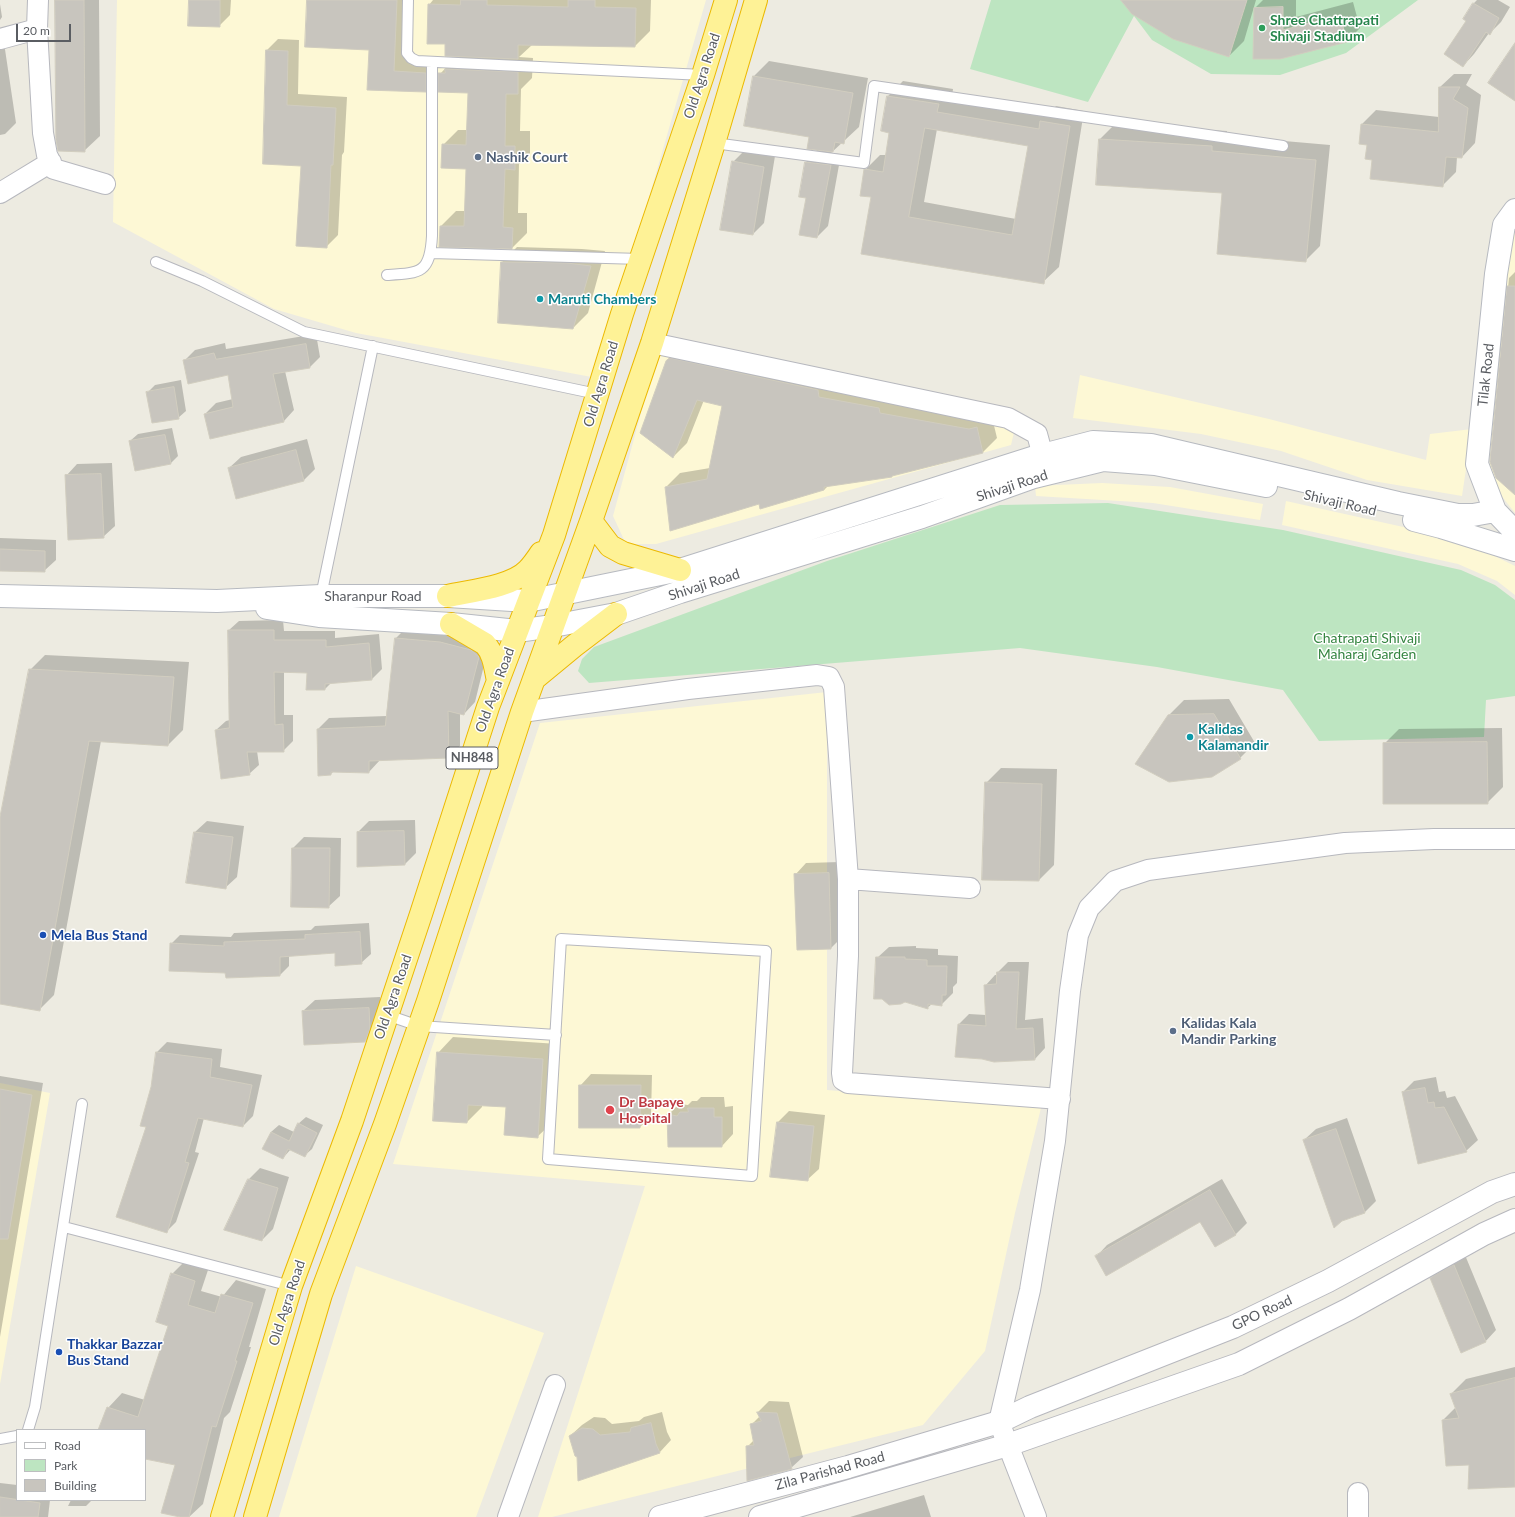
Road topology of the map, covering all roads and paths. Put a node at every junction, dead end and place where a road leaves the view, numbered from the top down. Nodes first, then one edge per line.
1 (38, 0) edge
2 (408, 0) edge
3 (726, 0) edge
4 (756, 0) edge
5 (37, 29) junction
6 (0, 39) edge
7 (432, 62) junction
8 (703, 75) junction
9 (714, 143) junction
10 (1283, 146) dead end
11 (51, 162) junction
12 (105, 184) dead end
13 (0, 194) edge
14 (1515, 210) edge
15 (431, 253) junction
16 (641, 260) junction
17 (156, 262) dead end
18 (387, 275) dead end
19 (652, 343) junction
20 (372, 346) junction
21 (597, 394) junction
22 (1045, 464) junction
23 (1495, 510) junction
24 (591, 521) junction
25 (1515, 532) edge
26 (554, 534) junction
27 (1515, 550) edge
28 (680, 570) junction
29 (564, 595) junction
30 (0, 596) edge
31 (322, 596) junction
32 (448, 596) junction
33 (217, 601) junction
34 (528, 601) junction
35 (616, 614) junction
36 (451, 624) junction
37 (553, 626) junction
38 (517, 631) junction
39 (534, 680) junction
40 (498, 681) junction
41 (522, 712) junction
42 (1515, 838) edge
43 (848, 879) junction
44 (970, 888) dead end
45 (387, 1015) junction
46 (419, 1026) junction
47 (556, 1035) junction
48 (1060, 1099) junction
49 (82, 1104) dead end
50 (1515, 1184) edge
51 (1515, 1220) edge
52 (64, 1227) junction
53 (1328, 1281) junction
54 (291, 1286) junction
55 (1349, 1309) junction
56 (555, 1385) dead end
57 (999, 1422) junction
58 (28, 1429) edge
59 (16, 1436) edge
60 (0, 1439) edge
61 (1008, 1445) junction
62 (1358, 1493) dead end
63 (222, 1517) edge
64 (255, 1517) edge
65 (508, 1517) edge
66 (660, 1517) edge
67 (760, 1517) edge
68 (1036, 1517) edge
69 (1358, 1517) edge

1 - 5 street
2 - 7 lane
3 - 8 highway, Old Agra Road / NH848
4 - 9 highway, Old Agra Road / NH848
5 - 6 street
5 - 11 street
7 - 8 lane
7 - 15 lane
8 - 16 highway, Old Agra Road / NH848
9 - 10 lane
9 - 19 highway, Old Agra Road / NH848
11 - 12 street
11 - 13 street
14 - 23 main road, Tilak Road
15 - 16 lane
15 - 18 lane
16 - 21 highway, Old Agra Road / NH848
17 - 20 lane
19 - 22 street
19 - 24 highway, Old Agra Road / NH848
20 - 21 lane
20 - 31 lane
21 - 26 highway, Old Agra Road / NH848
22 - 23 main road, Shivaji Road
22 - 27 main road, Shivaji Road
22 - 28 main road, Shivaji Road
22 - 35 main road, Shivaji Road
23 - 25 main road, Tilak Road
24 - 28 highway
24 - 29 highway, Old Agra Road / NH848
26 - 32 highway
26 - 34 highway, Old Agra Road / NH848
28 - 29 main road, Shivaji Road
29 - 34 main road, Shivaji Road
29 - 37 highway, Old Agra Road / NH848
30 - 33 main road, Sharanpur Road
31 - 32 main road, Sharanpur Road
31 - 33 main road, Sharanpur Road
32 - 34 main road, Sharanpur Road
33 - 36 main road, Sharanpur Road
34 - 38 highway, Old Agra Road / NH848
35 - 37 main road, Shivaji Road
35 - 39 highway
36 - 38 main road, Sharanpur Road
36 - 40 highway
37 - 38 main road, Shivaji Road
37 - 39 highway, Old Agra Road / NH848
38 - 40 highway, Old Agra Road / NH848
39 - 41 highway, Old Agra Road / NH848
40 - 45 highway, Old Agra Road / NH848
41 - 43 street
41 - 46 highway, Old Agra Road / NH848
42 - 48 street
43 - 44 street
43 - 48 street
45 - 46 lane
45 - 54 highway, Old Agra Road / NH848
46 - 47 lane
46 - 64 highway, Old Agra Road / NH848
47 - 47 lane
48 - 57 street
49 - 52 lane
50 - 53 main road, GPO Road
51 - 55 main road
52 - 54 lane
52 - 58 lane
53 - 55 main road
53 - 57 main road, GPO Road
54 - 63 highway, Old Agra Road / NH848
55 - 61 main road
56 - 65 street
57 - 61 street
57 - 66 main road, Zila Parishad Road
59 - 60 lane
61 - 67 main road, Zila Parishad Road
61 - 68 street
62 - 69 street

